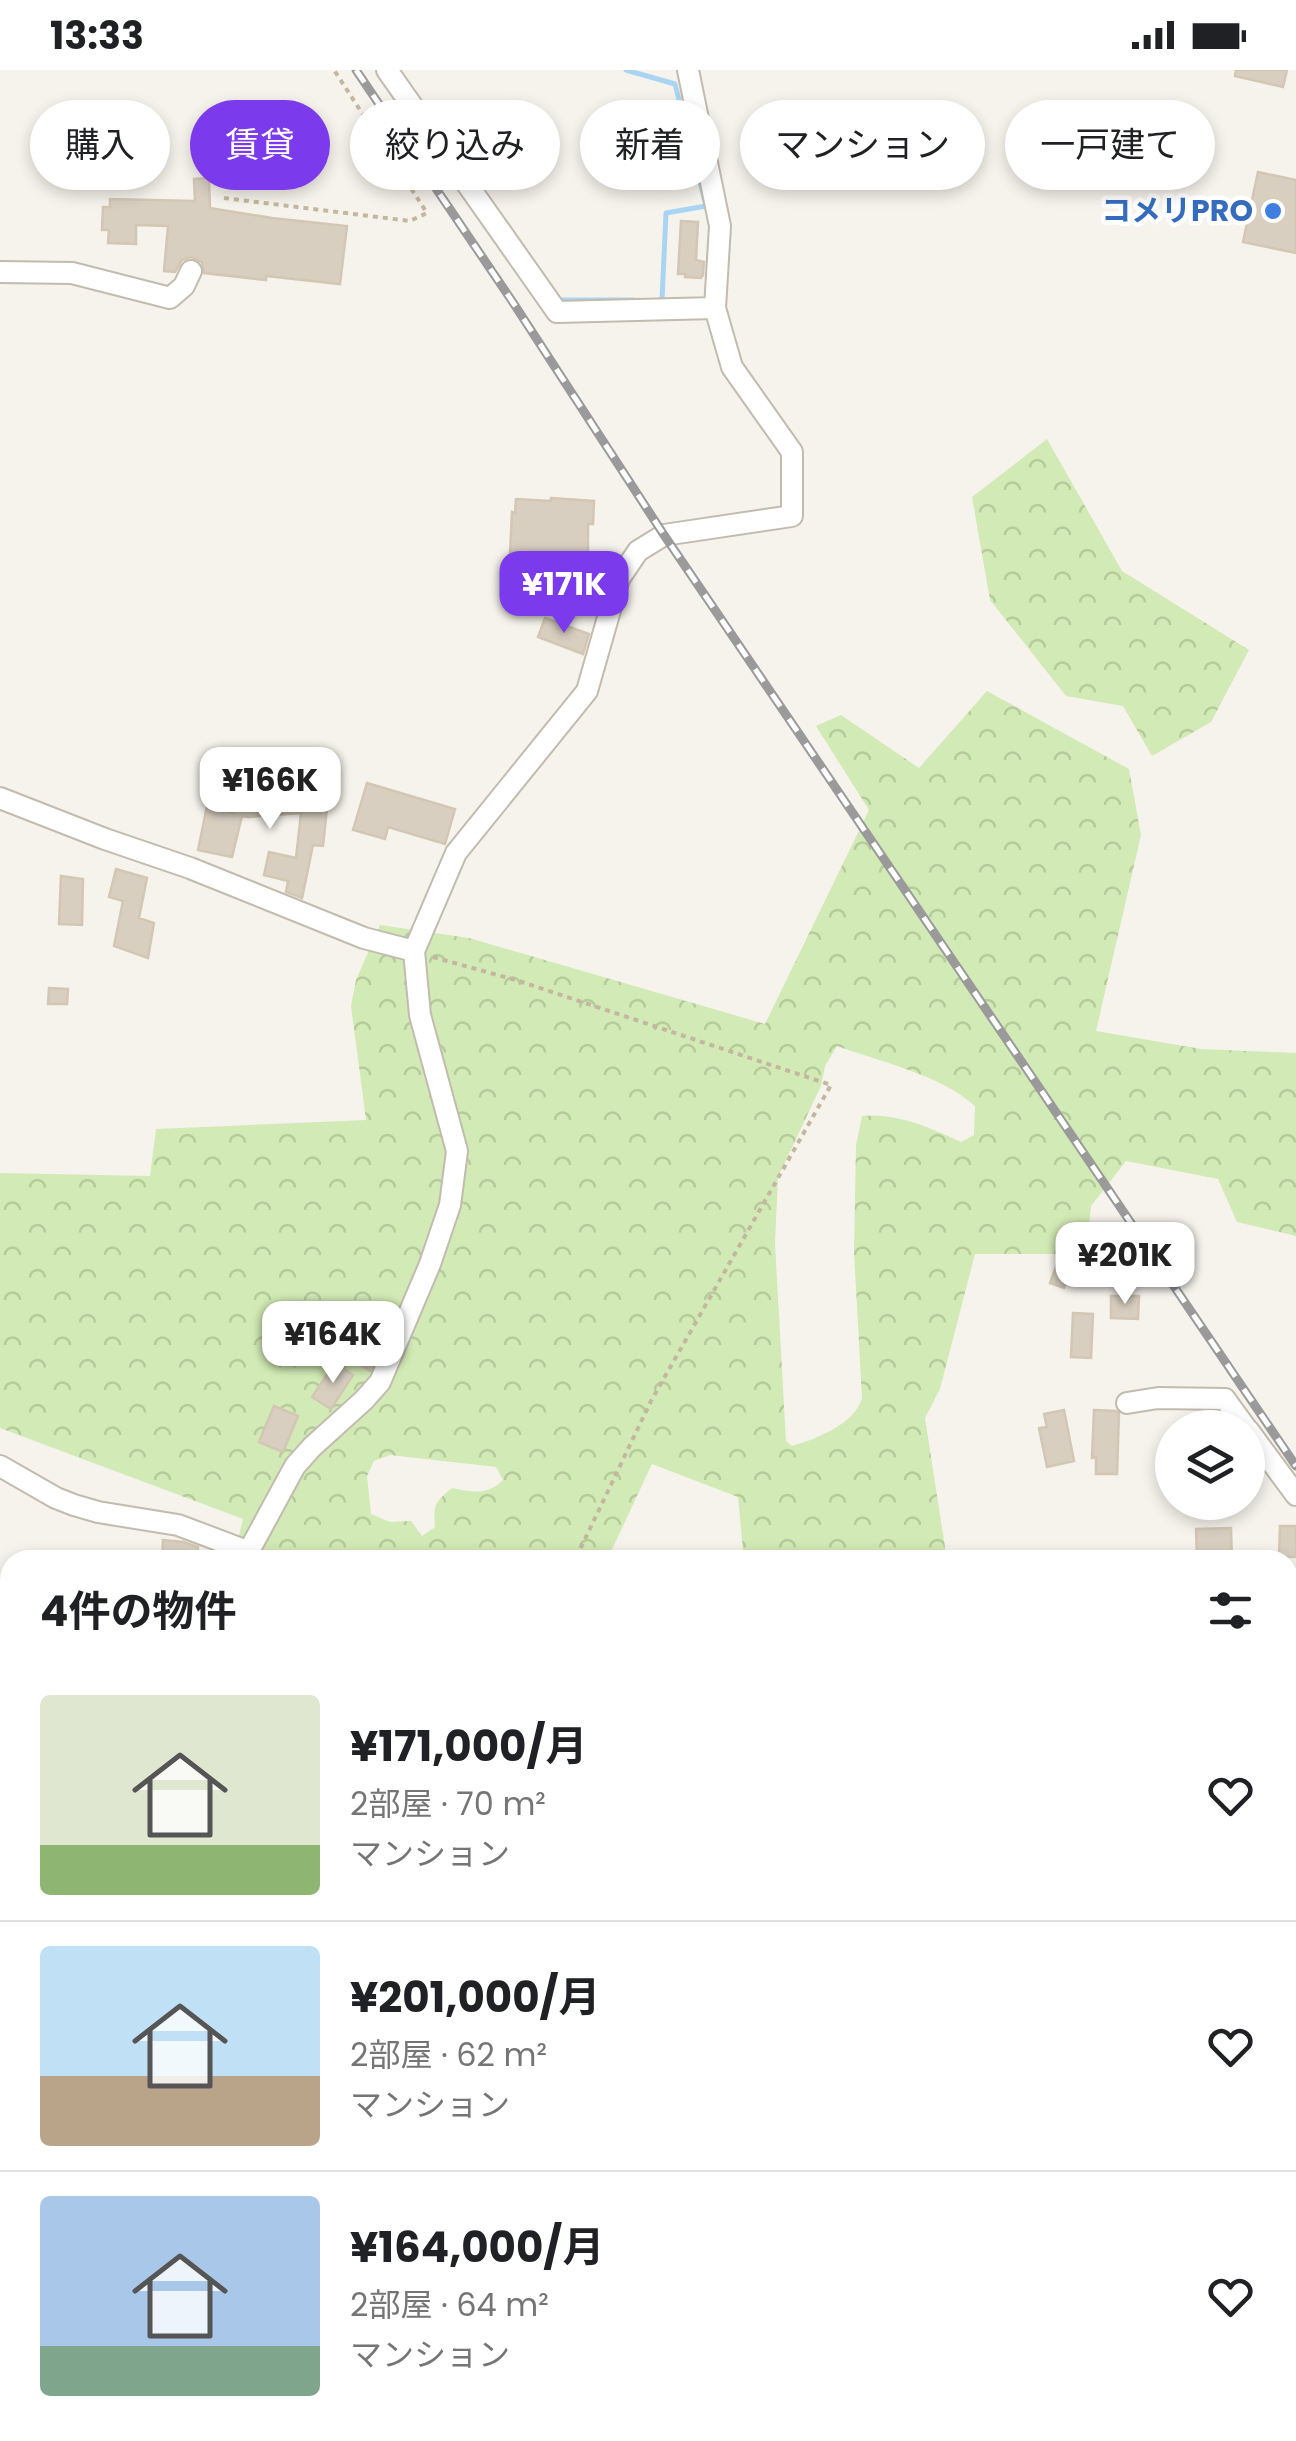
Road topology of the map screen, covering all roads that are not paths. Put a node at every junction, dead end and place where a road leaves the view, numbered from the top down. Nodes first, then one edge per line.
1 (387, 70) edge
2 (688, 70) edge
3 (0, 272) edge
4 (191, 272) dead end
5 (716, 308) junction
6 (0, 798) edge
7 (414, 951) junction
8 (1127, 1403) dead end
9 (1233, 1410) edge
10 (1265, 1453) edge
11 (0, 1466) edge
12 (1296, 1494) edge
13 (232, 1550) edge
14 (249, 1550) edge

1 - 5 street
2 - 5 street
3 - 4 street
5 - 7 street
6 - 7 street
7 - 14 street
8 - 9 street
10 - 12 street
11 - 13 street

